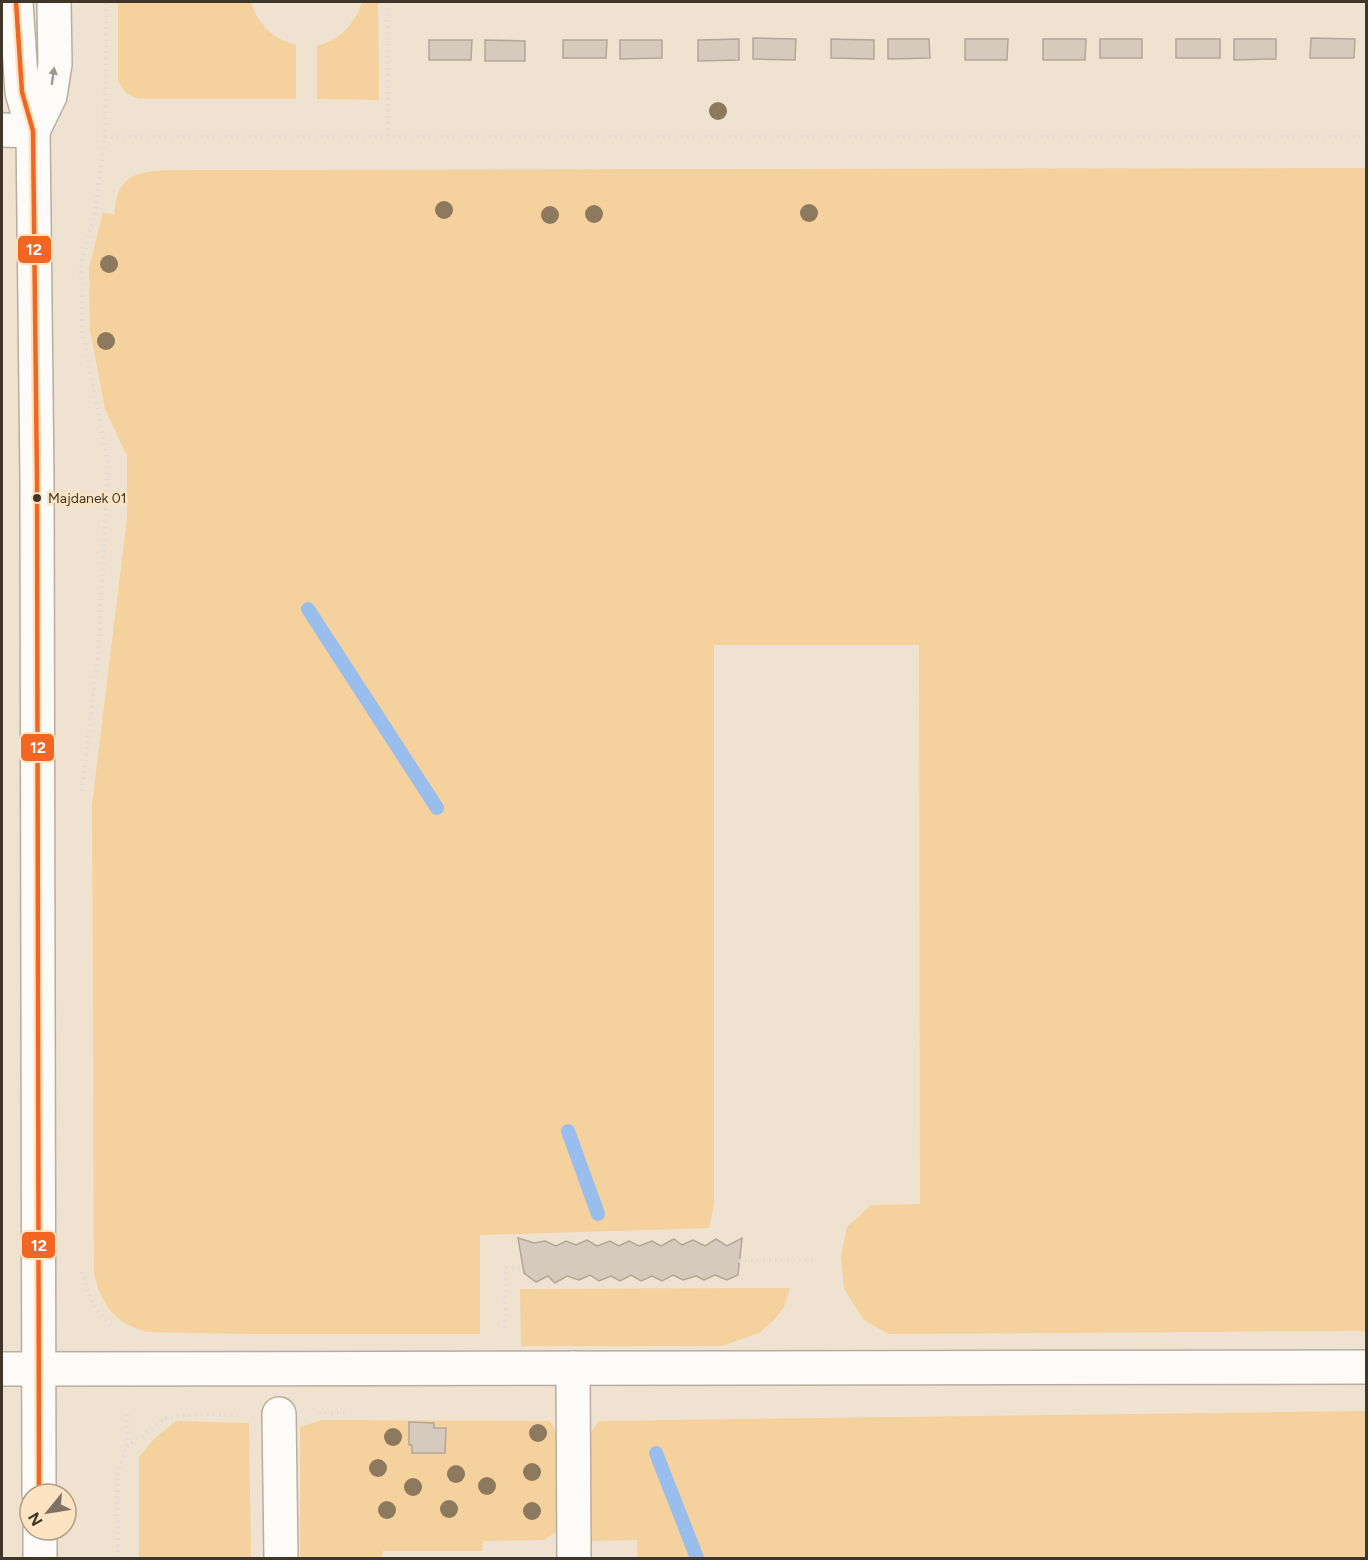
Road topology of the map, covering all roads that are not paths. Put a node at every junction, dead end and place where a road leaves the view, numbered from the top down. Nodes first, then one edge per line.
1 (54, 2) edge
2 (12, 7) edge
3 (2, 130) edge
4 (33, 131) junction
5 (1366, 1367) edge
6 (573, 1368) junction
7 (2, 1370) edge
8 (39, 1370) junction
9 (279, 1414) road end
10 (39, 1482) edge
11 (40, 1542) edge
12 (40, 1558) edge
13 (281, 1558) edge
14 (574, 1558) edge

4 -> 1 street
2 - 4 street
3 - 4 street
4 - 8 street
5 - 6 street
6 - 8 street
6 - 14 street
7 - 8 street
8 - 10 street
9 - 13 street
11 - 12 street

